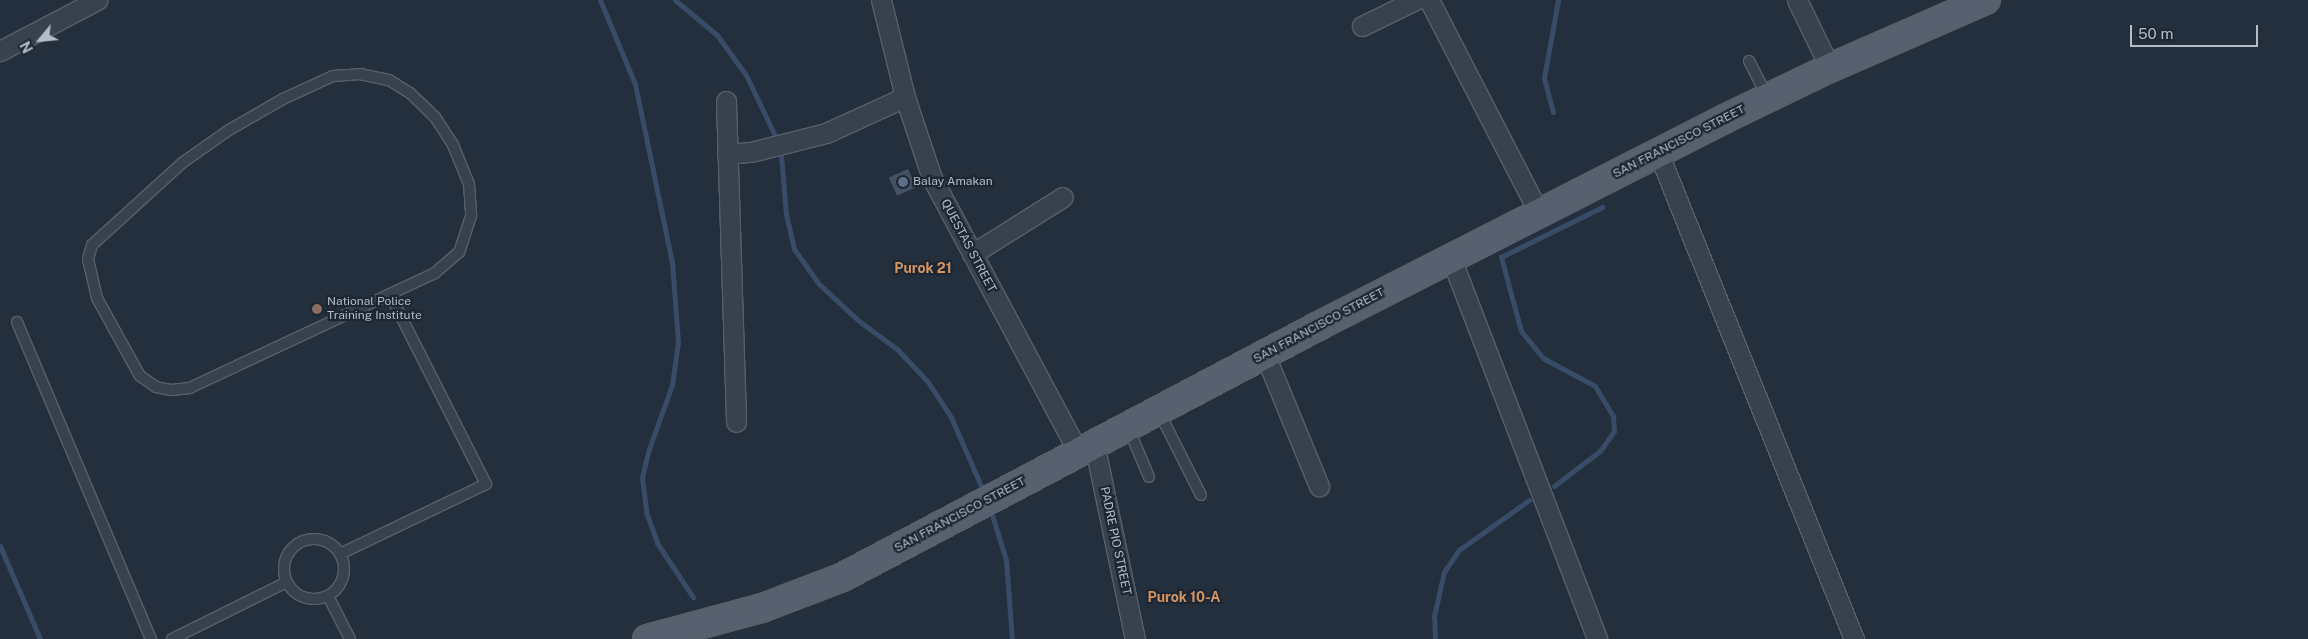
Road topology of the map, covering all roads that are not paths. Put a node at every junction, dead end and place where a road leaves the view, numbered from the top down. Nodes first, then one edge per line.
1 (97, 0) edge
2 (881, 0) edge
3 (1415, 0) edge
4 (1429, 0) edge
5 (1797, 0) edge
6 (1986, 0) edge
7 (1362, 26) dead end
8 (0, 52) edge
9 (1749, 61) dead end
10 (1830, 68) junction
11 (904, 97) junction
12 (1768, 98) junction
13 (726, 101) dead end
14 (1658, 152) junction
15 (727, 154) junction
16 (1063, 197) dead end
17 (1539, 213) junction
18 (972, 254) junction
19 (1451, 258) junction
20 (390, 295) junction
21 (17, 322) dead end
22 (1265, 355) junction
23 (1159, 412) junction
24 (736, 422) dead end
25 (1128, 426) junction
26 (1086, 447) junction
27 (1149, 477) dead end
28 (1319, 486) dead end
29 (1201, 495) dead end
30 (340, 554) junction
31 (287, 582) junction
32 (328, 596) junction
33 (151, 639) edge
34 (172, 639) edge
35 (350, 639) edge
36 (647, 639) edge
37 (1135, 639) edge
38 (1597, 639) edge
39 (1854, 639) edge

1 - 8 street
2 - 11 street, QUESTAS STREET
3 - 7 street
4 - 17 street
5 - 10 street
6 - 10 main road, SAN FRANCISCO STREET
9 - 12 lane
10 - 12 main road, SAN FRANCISCO STREET
11 - 15 street
11 - 18 street, QUESTAS STREET
12 - 14 main road, SAN FRANCISCO STREET
13 - 15 street
14 - 17 main road, SAN FRANCISCO STREET
14 - 39 street
15 - 24 street
16 - 18 street
17 - 19 main road, SAN FRANCISCO STREET
18 - 26 street, QUESTAS STREET
19 - 22 main road, SAN FRANCISCO STREET
19 - 38 street
20 - 20 lane
20 - 30 lane
21 - 33 lane
22 - 23 main road, SAN FRANCISCO STREET
22 - 28 street
23 - 25 main road, SAN FRANCISCO STREET
23 - 29 lane
25 - 26 main road, SAN FRANCISCO STREET
25 - 27 lane
26 - 36 main road, SAN FRANCISCO STREET
26 - 37 street, PADRE PIO STREET
30 - 31 lane
30 - 32 lane
31 - 32 lane
31 - 34 lane
32 - 35 lane

